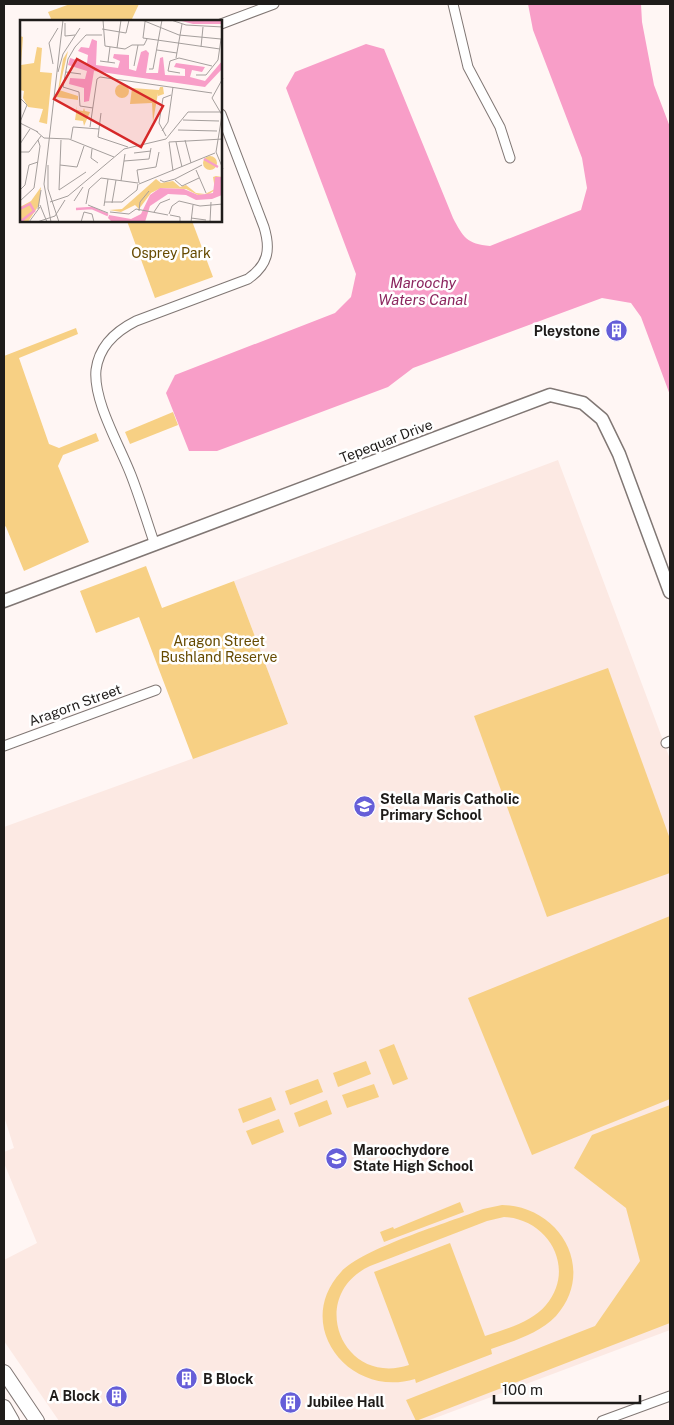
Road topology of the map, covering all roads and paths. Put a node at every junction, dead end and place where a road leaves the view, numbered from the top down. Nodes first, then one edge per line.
1 (274, 4) edge
2 (453, 4) edge
3 (222, 24) edge
4 (222, 117) edge
5 (510, 158) dead end
6 (155, 545) junction
7 (670, 592) edge
8 (4, 601) edge
9 (156, 690) dead end
10 (4, 746) edge
11 (4, 1372) edge
12 (670, 1396) edge
13 (4, 1407) edge
14 (12, 1421) edge
15 (37, 1421) edge
16 (602, 1421) edge

1 - 3 street
2 - 5 street
4 - 6 street
6 - 7 street, Tepequar Drive
6 - 8 street, Tepequar Drive
9 - 10 street, Aragorn Street
11 - 15 main road
12 - 16 street
13 - 14 main road

